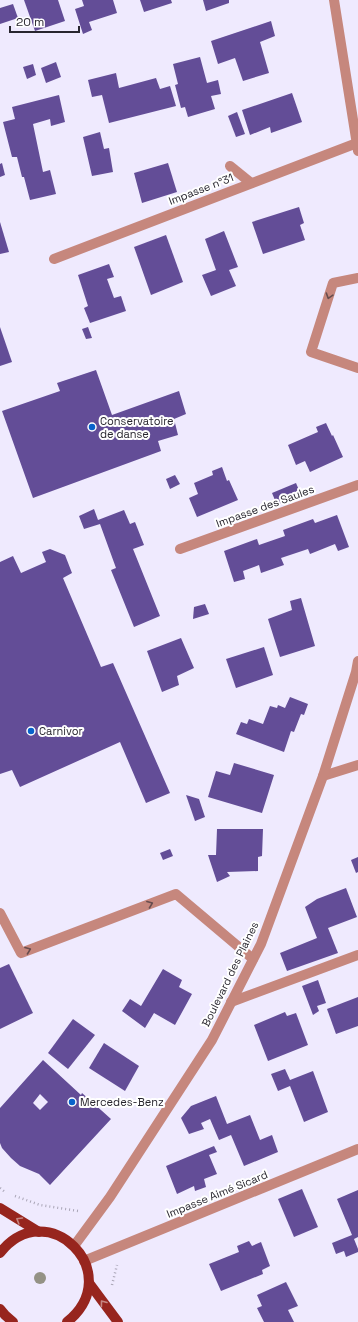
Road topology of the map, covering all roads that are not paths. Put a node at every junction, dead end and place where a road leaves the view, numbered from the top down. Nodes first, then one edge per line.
1 (334, 0) edge
2 (358, 147) edge
3 (230, 166) dead end
4 (251, 183) junction
5 (54, 259) dead end
6 (358, 278) edge
7 (358, 368) edge
8 (358, 485) edge
9 (180, 549) dead end
10 (358, 661) edge
11 (358, 764) edge
12 (323, 776) junction
13 (0, 913) edge
14 (358, 955) edge
15 (253, 959) junction
16 (231, 1002) junction
17 (358, 1149) edge
18 (0, 1208) edge
19 (39, 1232) junction
20 (74, 1246) junction
21 (0, 1253) edge
22 (84, 1261) junction
23 (88, 1283) junction
24 (0, 1309) edge
25 (13, 1322) edge
26 (67, 1322) edge
27 (118, 1322) edge

1 - 2 street
2 - 4 street, Impasse n°31
3 - 4 street
4 - 5 street, Impasse n°31
6 -> 7 street
8 - 9 street, Impasse des Saules
10 - 12 street, Boulevard des Plaines
11 - 12 street
12 - 15 street, Boulevard des Plaines
13 -> 15 street
14 - 16 street
15 - 16 street, Boulevard des Plaines
16 - 20 street, Boulevard des Plaines
17 - 22 street, Impasse Aimé Sicard
19 -> 18 main road
19 - 20 main road
19 - 21 main road
20 - 22 main road
22 - 23 main road
23 - 26 main road
27 -> 23 main road
24 - 25 main road

